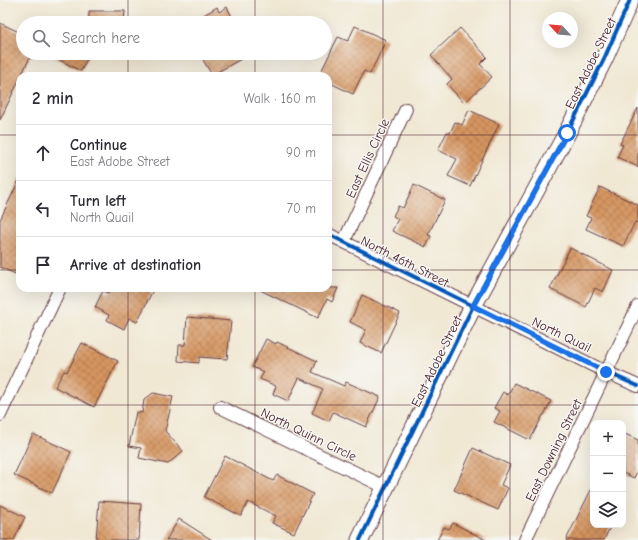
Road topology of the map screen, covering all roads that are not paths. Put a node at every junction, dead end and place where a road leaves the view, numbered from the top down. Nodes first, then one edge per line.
1 (630, 0) edge
2 (406, 109) dead end
3 (332, 236) edge
4 (344, 241) junction
5 (58, 292) edge
6 (473, 306) junction
7 (638, 306) edge
8 (606, 372) junction
9 (638, 386) edge
10 (3, 403) edge
11 (220, 407) dead end
12 (0, 415) edge
13 (385, 487) junction
14 (360, 540) edge
15 (525, 540) edge

1 - 6 street, East Adobe Street
2 - 4 street, East Ellis Circle
3 - 4 street, North 46th Street
4 - 6 street, North 46th Street
5 - 10 street
6 - 8 street, North Quail
6 - 13 street, East Adobe Street
7 - 8 street, East Downing Street
8 - 9 street, North Quail
8 - 15 street, East Downing Street
10 - 12 street
11 - 13 street, North Quinn Circle
13 - 14 street, East Adobe Street

